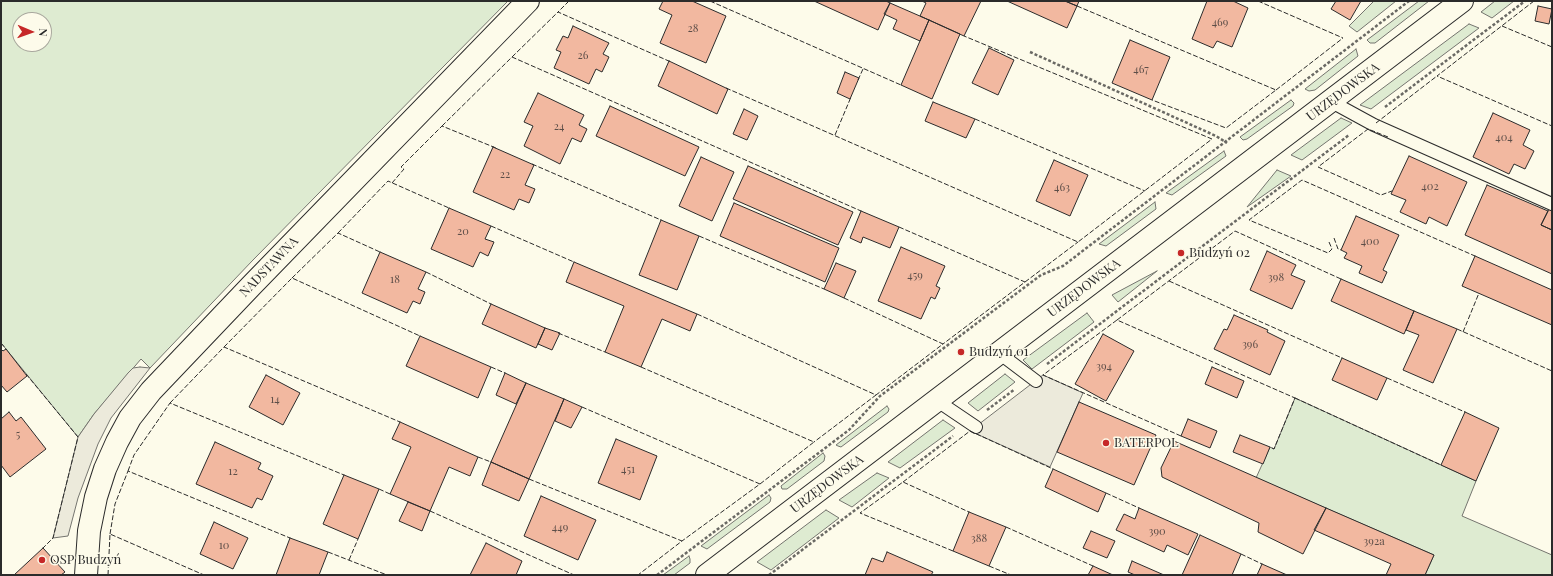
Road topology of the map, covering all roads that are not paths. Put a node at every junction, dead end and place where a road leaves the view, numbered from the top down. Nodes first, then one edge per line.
1 (528, 1) edge
2 (1462, 1) edge
3 (1330, 101) junction
4 (1552, 204) edge
5 (999, 353) junction
6 (1034, 378) road end
7 (936, 400) junction
8 (973, 425) road end
9 (86, 575) edge
10 (707, 575) edge

1 - 9 street, NADSTAWNA
2 - 3 street, URZĘDOWSKA
3 - 4 lane
3 - 5 street, URZĘDOWSKA
5 - 6 lane
5 - 7 street, URZĘDOWSKA
7 - 8 lane
7 - 10 street, URZĘDOWSKA

